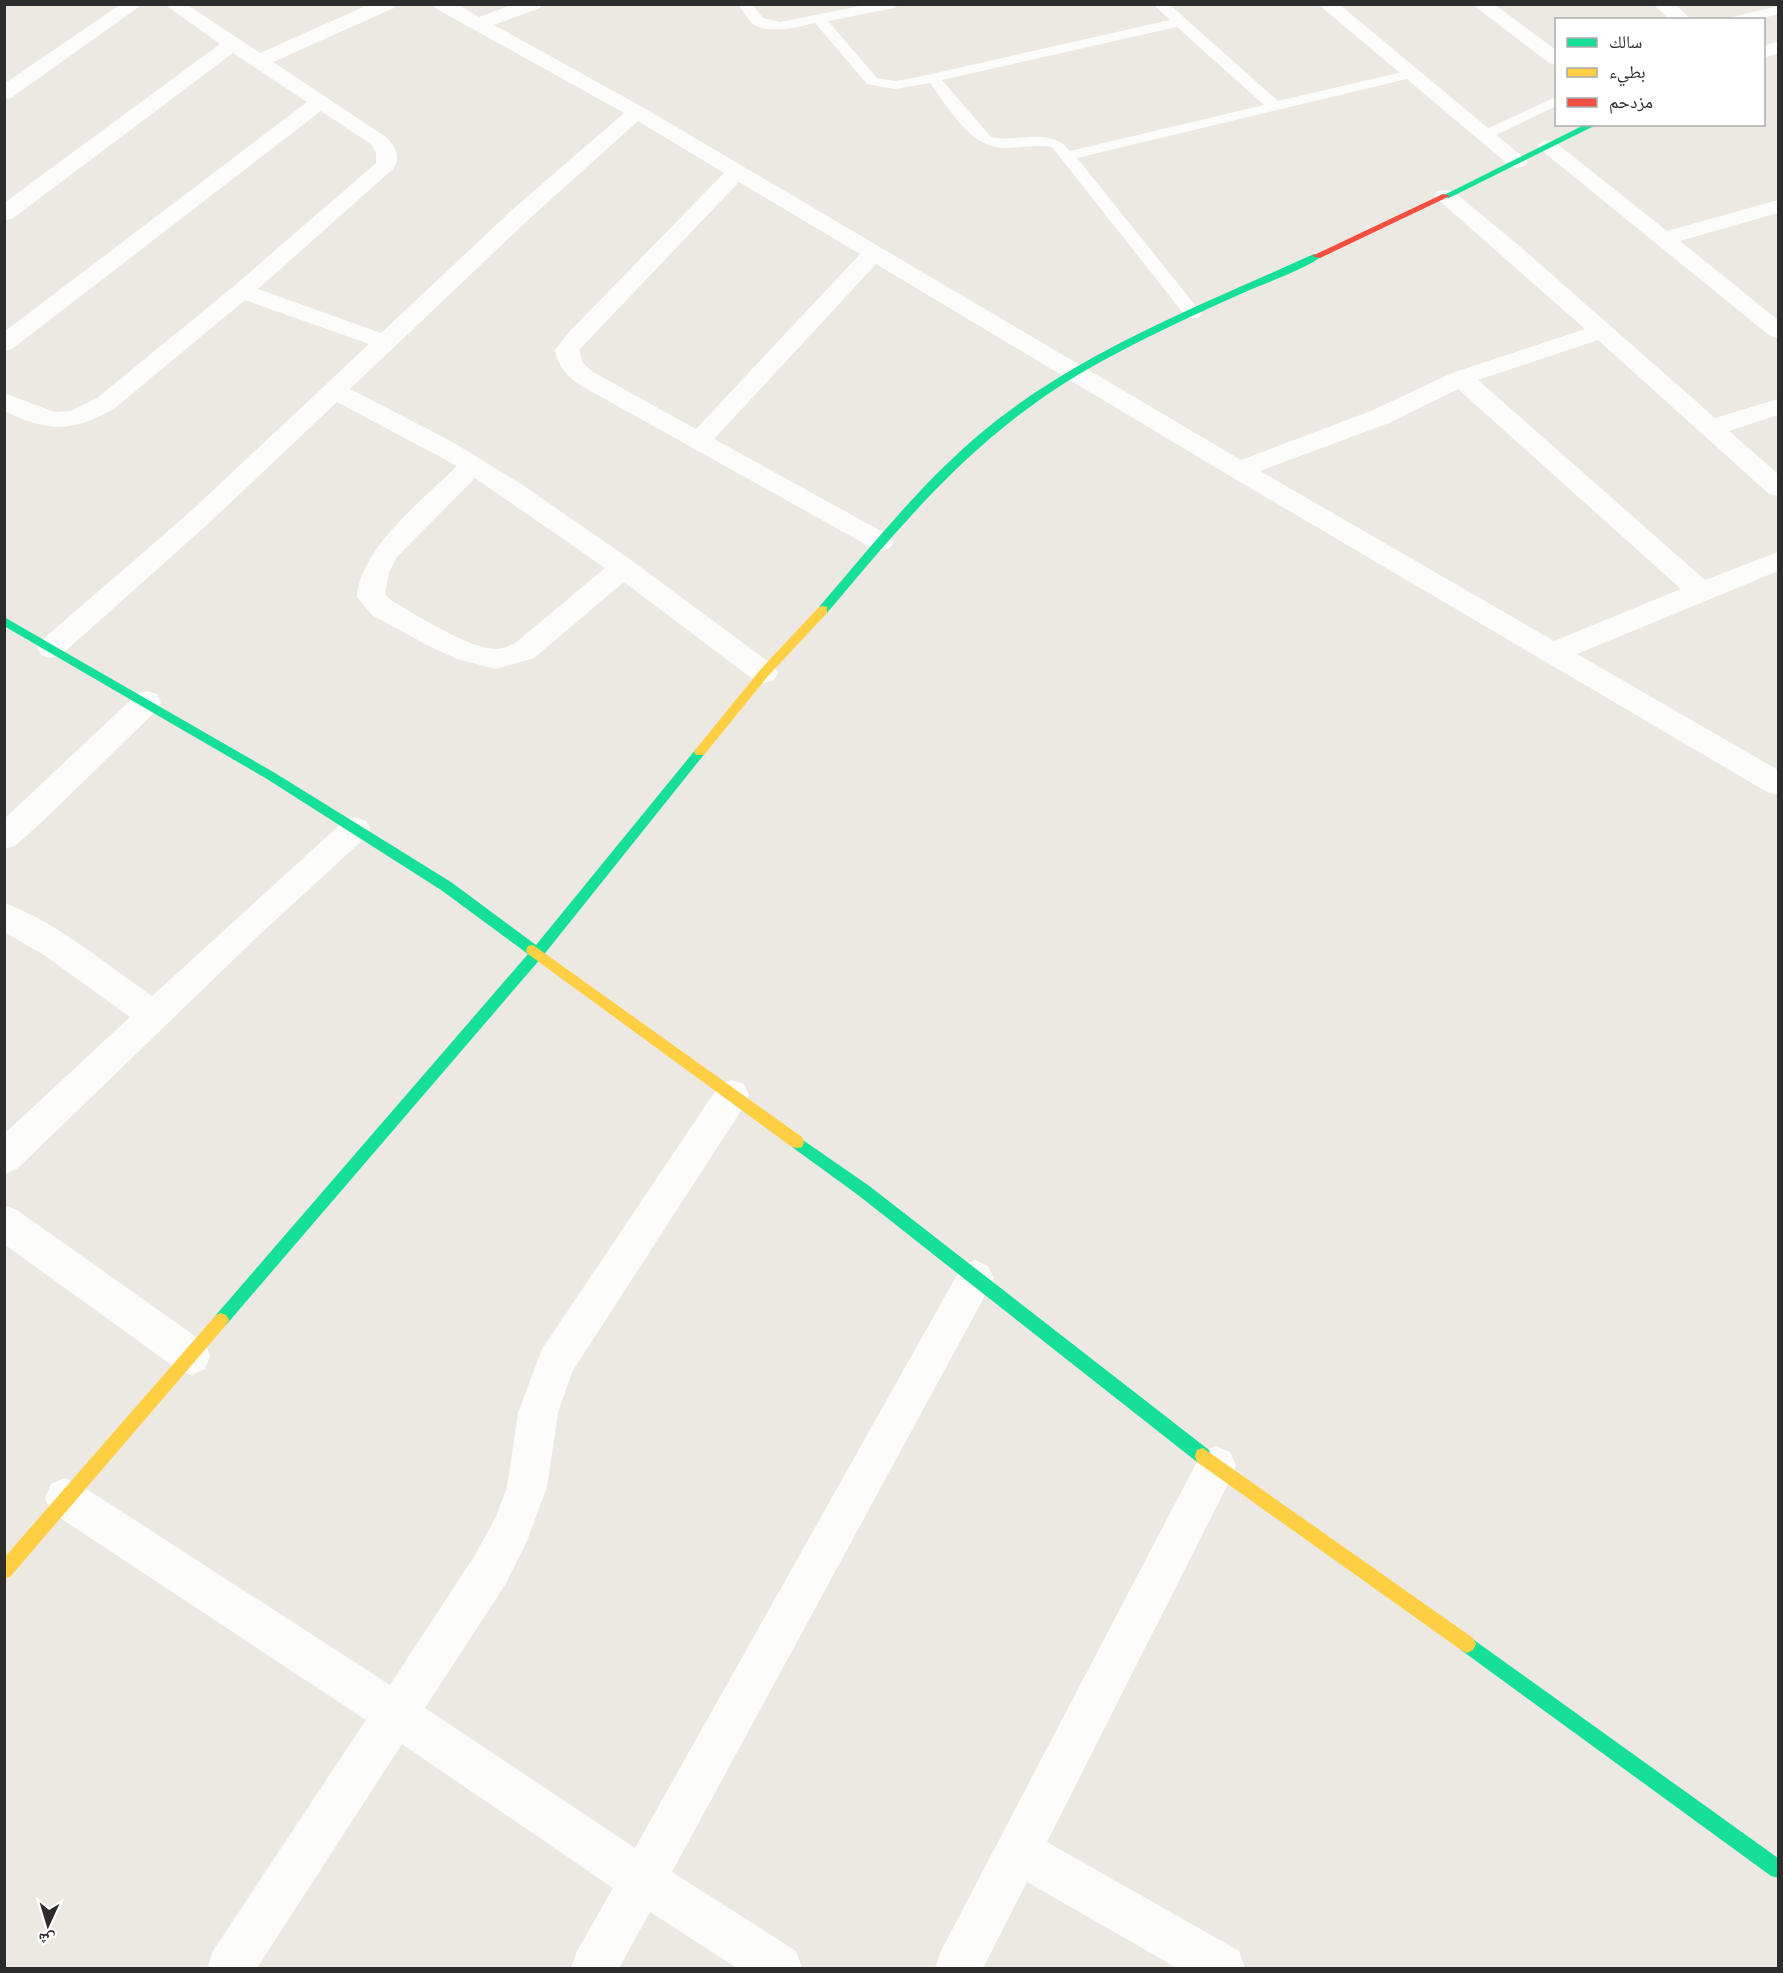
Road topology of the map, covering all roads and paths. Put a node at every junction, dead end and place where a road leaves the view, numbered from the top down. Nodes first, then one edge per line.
1 (134, 4) edge
2 (173, 4) edge
3 (387, 4) edge
4 (442, 4) edge
5 (533, 4) edge
6 (745, 4) edge
7 (894, 4) edge
8 (1160, 4) edge
9 (1327, 4) edge
10 (1481, 4) edge
11 (1662, 4) edge
12 (1779, 10) edge
13 (1680, 18) edge
14 (1745, 18) edge
15 (820, 20) junction
16 (1180, 22) junction
17 (478, 24) junction
18 (233, 44) junction
19 (1555, 58) edge
20 (259, 61) junction
21 (1411, 74) junction
22 (933, 78) junction
23 (4, 94) edge
24 (1555, 102) edge
25 (319, 103) junction
26 (1273, 105) junction
27 (636, 111) junction
28 (1590, 126) edge
29 (1485, 135) junction
30 (1548, 146) junction
31 (1067, 156) junction
32 (1516, 162) junction
33 (736, 172) junction
34 (1445, 196) junction
35 (1779, 206) edge
36 (4, 214) edge
37 (1664, 239) junction
38 (873, 253) junction
39 (242, 291) junction
40 (1193, 314) junction
41 (1602, 331) junction
42 (1779, 331) edge
43 (385, 342) junction
44 (4, 344) edge
45 (1077, 372) junction
46 (1461, 378) junction
47 (334, 391) junction
48 (4, 401) edge
49 (1779, 407) edge
50 (1711, 428) junction
51 (699, 440) junction
52 (473, 465) junction
53 (1239, 470) junction
54 (1779, 488) edge
55 (881, 542) junction
56 (1779, 561) edge
57 (623, 568) junction
58 (1700, 591) junction
59 (4, 621) edge
60 (51, 648) junction
61 (1553, 652) junction
62 (764, 673) junction
63 (147, 702) junction
64 (1779, 784) edge
65 (355, 829) junction
66 (4, 837) edge
67 (4, 916) edge
68 (537, 953) junction
69 (154, 1016) junction
70 (732, 1095) junction
71 (4, 1158) edge
72 (4, 1222) edge
73 (975, 1278) junction
74 (191, 1356) junction
75 (1216, 1466) junction
76 (65, 1498) junction
77 (4, 1571) edge
78 (396, 1714) junction
79 (1018, 1852) junction
80 (1779, 1869) edge
81 (642, 1880) junction
82 (230, 1968) edge
83 (594, 1968) edge
84 (779, 1968) edge
85 (958, 1968) edge
86 (1222, 1968) edge

1 - 23 street
2 - 18 street
3 - 20 street
4 - 17 street
5 - 17 street
6 - 15 lane
7 - 15 lane
8 - 16 lane
9 - 21 street
10 - 19 street
11 - 13 street
12 - 14 lane
15 - 22 lane
16 - 22 lane
16 - 26 lane
17 - 27 street
18 - 20 street
18 - 36 street
20 - 25 street
21 - 26 lane
21 - 29 street
22 - 31 lane
24 - 29 lane
25 - 39 street
25 - 44 street
26 - 31 lane
27 - 33 street
27 - 43 street
28 - 30 street
29 - 32 street
30 - 32 street
30 - 37 street
31 - 40 lane
32 - 34 street
33 - 38 street
33 - 51 street
34 - 40 street
34 - 41 street
35 - 37 street
37 - 42 street
38 - 45 street
38 - 51 street
39 - 43 street
39 - 48 street
40 - 45 street
41 - 46 street
41 - 50 street
43 - 47 street
45 - 53 street
45 - 55 street
46 - 53 street
46 - 58 street
47 - 52 street
47 - 60 street
49 - 50 street
50 - 54 street
51 - 55 street
52 - 57 street
52 - 57 street
53 - 61 street
55 - 62 street
56 - 58 street
57 - 62 street
58 - 61 street
59 - 60 street
60 - 63 street
61 - 64 street
62 - 68 street
63 - 65 street
63 - 66 street
65 - 68 street
65 - 69 street
67 - 69 street
68 - 70 street
68 - 74 street
69 - 71 street
70 - 73 street
70 - 78 street
72 - 74 street
73 - 75 street
73 - 81 street
74 - 76 street
75 - 79 street
75 - 80 street
76 - 77 street
76 - 78 street
78 - 81 street
78 - 82 street
79 - 85 street
79 - 86 street
81 - 83 street
81 - 84 street

